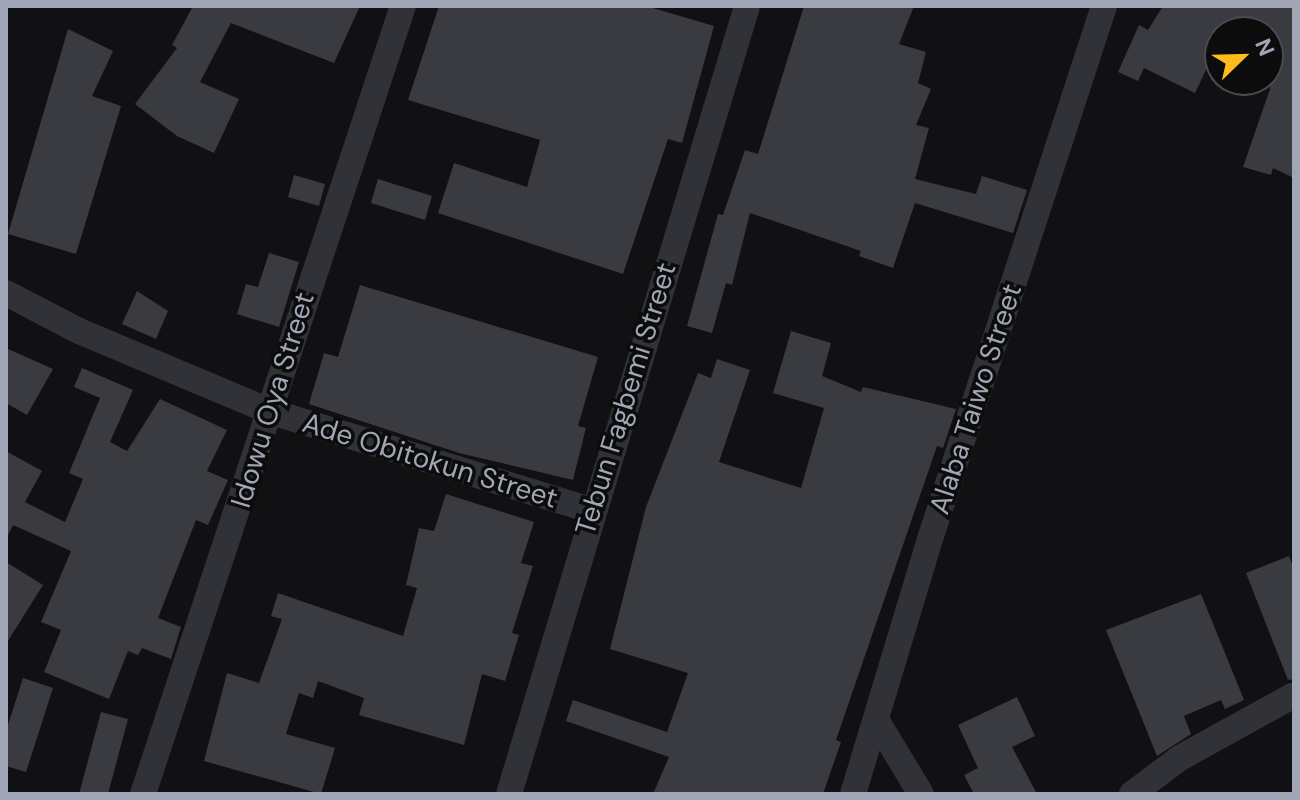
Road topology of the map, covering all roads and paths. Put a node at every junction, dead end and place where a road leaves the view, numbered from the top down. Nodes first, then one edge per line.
1 (403, 6) edge
2 (747, 6) edge
3 (1104, 6) edge
4 (6, 293) edge
5 (272, 412) junction
6 (591, 510) junction
7 (1294, 695) edge
8 (878, 723) junction
9 (143, 794) edge
10 (509, 794) edge
11 (853, 794) edge
12 (921, 794) edge
13 (1132, 794) edge

1 - 5 street, Idowu Oya Street
2 - 6 street, Tebun Fagbemi Street
3 - 8 street, Alaba Taiwo Street
4 - 5 street, Ade Obitokun Street
5 - 6 street, Ade Obitokun Street
5 - 9 street, Idowu Oya Street
6 - 10 street, Tebun Fagbemi Street
7 - 13 street
8 - 11 street, Alaba Taiwo Street
8 - 12 street

